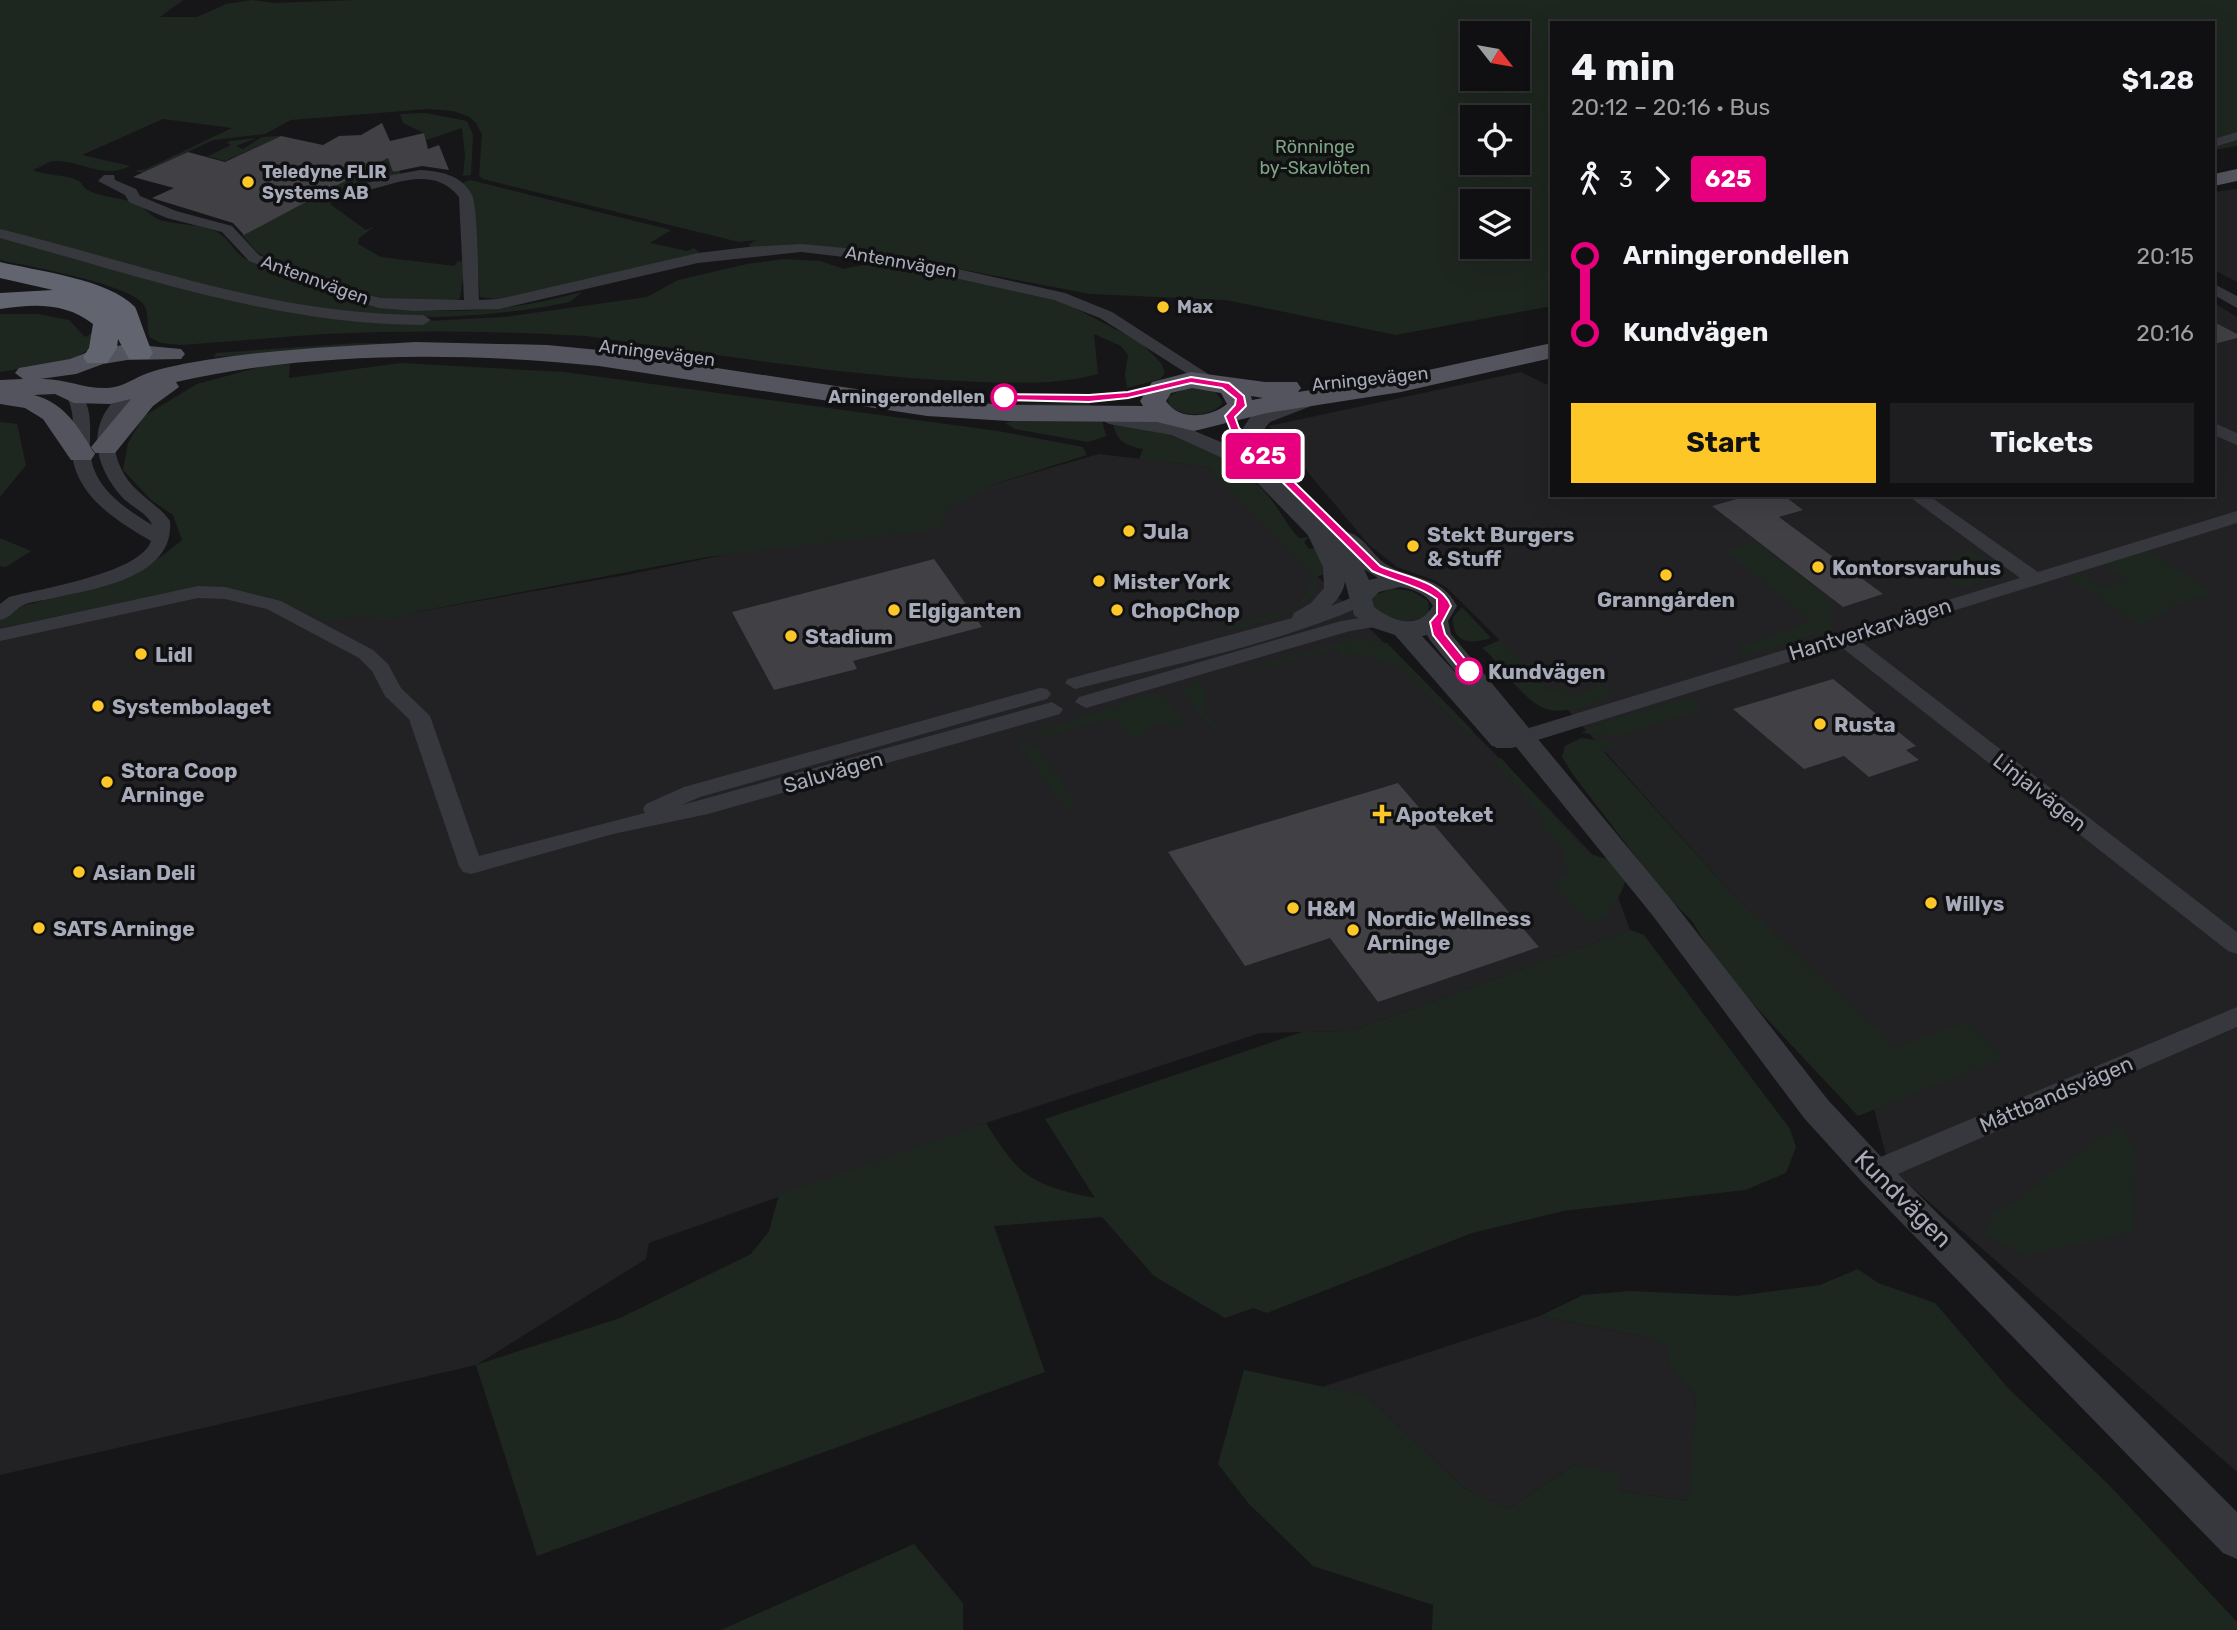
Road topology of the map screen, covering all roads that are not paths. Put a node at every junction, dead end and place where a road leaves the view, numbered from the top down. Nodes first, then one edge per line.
1 (2237, 136) edge
2 (2215, 143) edge
3 (2237, 176) edge
4 (109, 178) dead end
5 (2215, 180) edge
6 (365, 187) dead end
7 (0, 233) edge
8 (0, 270) edge
9 (631, 274) junction
10 (586, 285) junction
11 (2215, 290) edge
12 (0, 302) edge
13 (580, 302) junction
14 (2237, 303) edge
15 (472, 306) junction
16 (1158, 348) junction
17 (1550, 351) edge
18 (1514, 360) junction
19 (149, 362) junction
20 (257, 362) junction
21 (77, 376) junction
22 (0, 377) edge
23 (1218, 383) junction
24 (0, 388) edge
25 (132, 391) junction
26 (1333, 394) junction
27 (1165, 395) junction
28 (0, 397) edge
29 (1008, 413) junction
30 (1232, 415) junction
31 (1191, 423) junction
32 (2215, 429) edge
33 (2237, 440) edge
34 (93, 451) junction
35 (1247, 462) junction
36 (1276, 467) junction
37 (1919, 497) edge
38 (2237, 517) edge
39 (1313, 527) junction
40 (160, 538) junction
41 (2035, 579) junction
42 (1400, 580) junction
43 (1360, 597) junction
44 (0, 614) edge
45 (1374, 622) junction
46 (1436, 622) junction
47 (1403, 629) junction
48 (1267, 632) junction
49 (0, 635) edge
50 (1843, 638) junction
51 (1075, 682) junction
52 (1046, 702) junction
53 (1086, 702) junction
54 (1514, 740) junction
55 (613, 827) joint
56 (2237, 945) edge
57 (2237, 1016) edge
58 (1874, 1172) junction
59 (2237, 1540) edge

1 - 2 street
3 - 5 main road
4 - 15 street, Antennvägen
6 - 15 street
7 - 13 street
8 - 19 highway
9 - 10 street, Antennvägen
9 - 13 street, Antennvägen
9 - 16 street, Antennvägen
10 - 13 street
10 - 15 street, Antennvägen
11 - 14 street
12 - 21 highway
16 - 23 street, Antennvägen
16 - 27 street
17 - 18 main road, Arningevägen
18 - 23 main road, Arningevägen
18 - 26 main road, Arningevägen
19 - 20 main road, Arningevägen
19 - 21 main road, Arningevägen
19 - 25 main road, Arningevägen
19 - 27 main road, Arningevägen
20 - 29 main road, Arningevägen
20 - 34 main road
21 - 22 main road, Arningevägen
21 - 24 main road, Arningevägen
21 - 25 main road, Arningevägen
21 - 34 street
23 - 27 main road, Arningevägen
23 - 30 main road
25 - 34 street
26 - 30 main road, Arningevägen
26 - 36 street
27 - 29 main road, Arningevägen
27 - 31 main road
28 - 34 main road
29 - 35 street
30 - 31 main road, Arningevägen
30 - 36 street
31 - 35 street
32 - 33 street
34 - 40 street
34 - 40 street
35 - 39 street
36 - 42 street
37 - 41 street
38 - 41 street, Hantverkarvägen
39 - 43 street
39 - 48 street
40 - 44 street
41 - 50 street, Hantverkarvägen
42 - 43 street
42 - 46 street
43 - 45 street
43 - 48 street, Saluvägen
45 - 47 street
45 - 53 street, Saluvägen
46 - 47 street
46 - 54 street, Kundvägen
47 - 54 street, Kundvägen
48 - 51 street, Saluvägen
49 - 55 street, Saluvägen
50 - 54 street, Hantverkarvägen
50 - 56 street, Linjalvägen
51 - 52 street, Saluvägen
51 - 53 street
52 - 53 street, Saluvägen
52 - 55 street, Saluvägen
54 - 58 street, Kundvägen
57 - 58 street, Måttbandsvägen
58 - 59 street, Kundvägen

